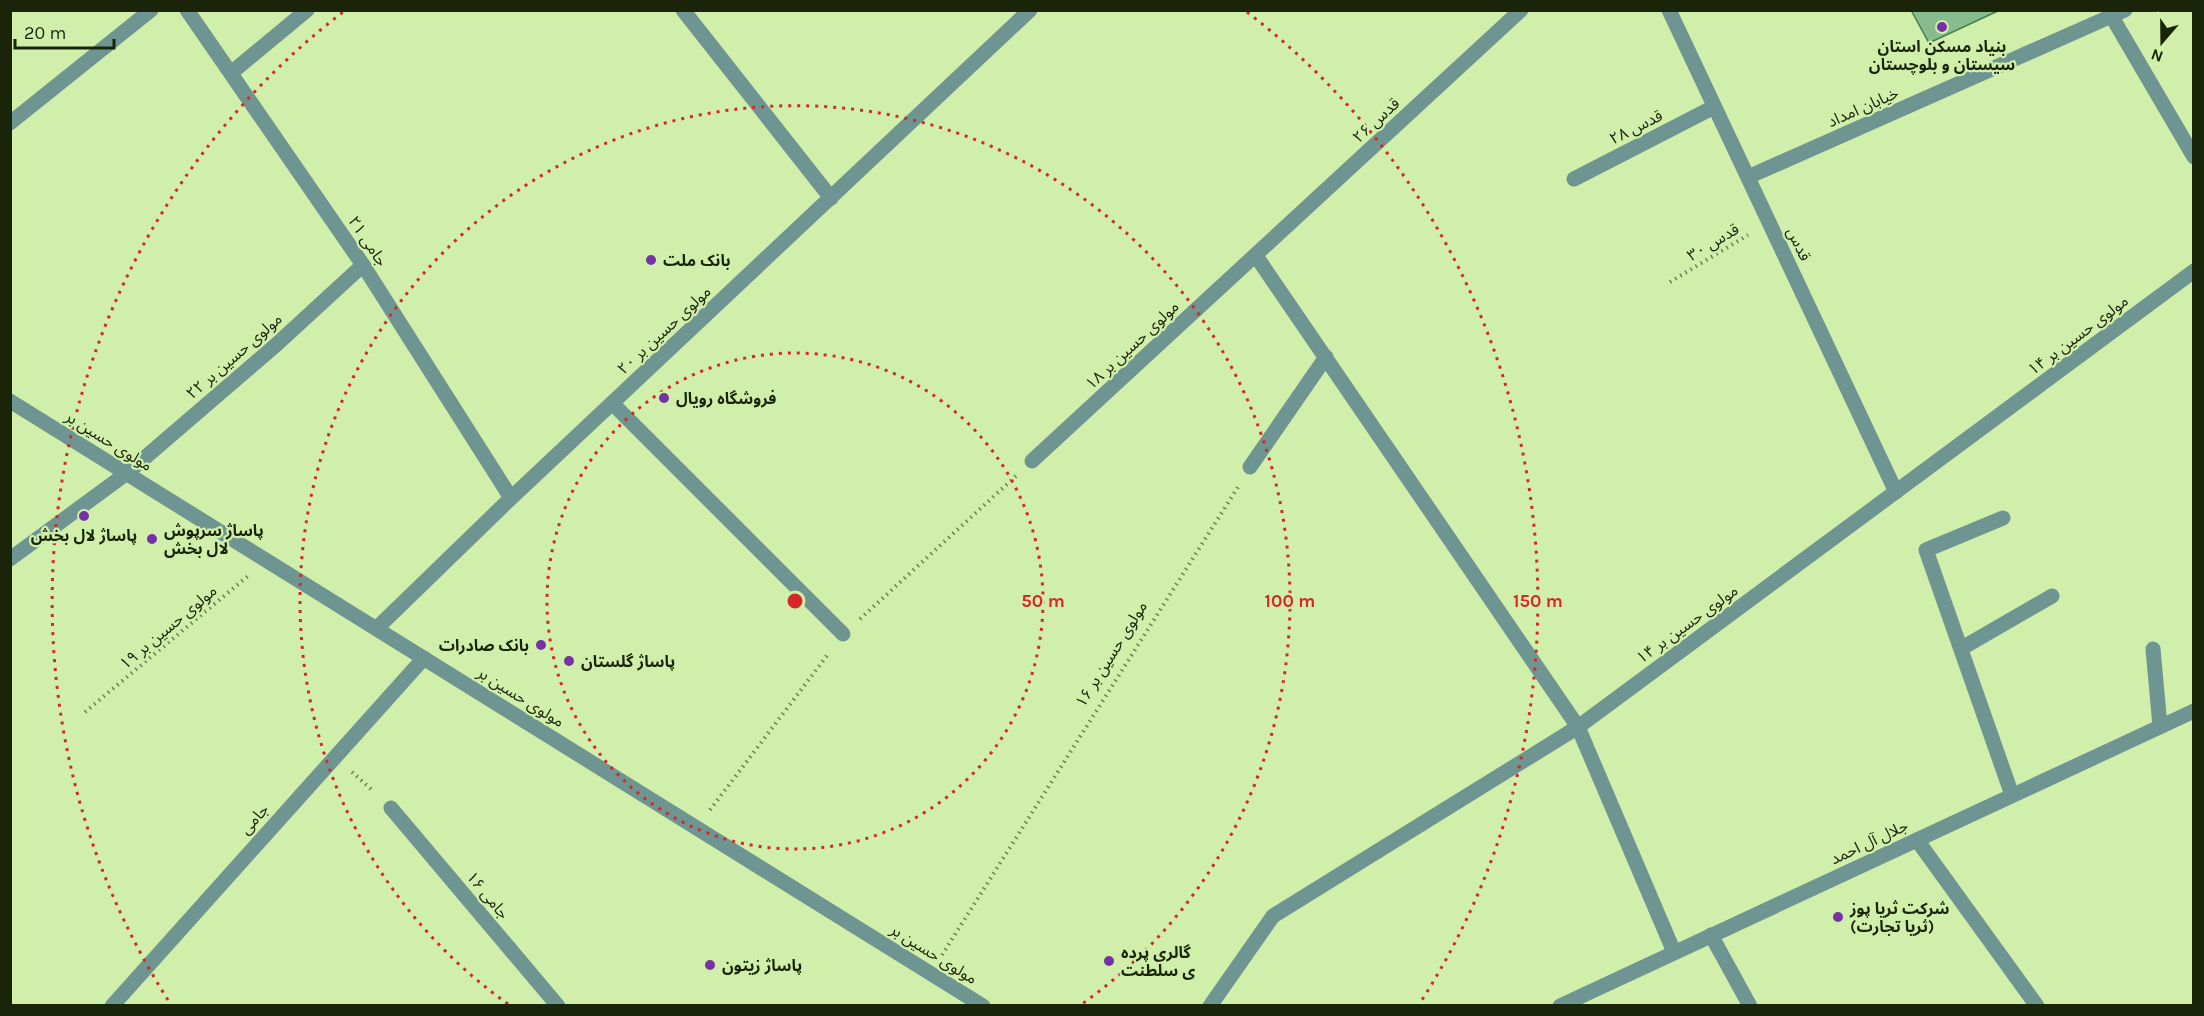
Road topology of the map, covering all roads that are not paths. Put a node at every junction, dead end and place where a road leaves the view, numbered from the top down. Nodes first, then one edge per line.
1 (151, 10) edge
2 (187, 10) edge
3 (307, 10) edge
4 (683, 10) edge
5 (1030, 10) edge
6 (1521, 10) edge
7 (1669, 10) edge
8 (2119, 14) edge
9 (231, 73) junction
10 (1714, 107) junction
11 (10, 123) edge
12 (2193, 157) edge
13 (1748, 177) junction
14 (1574, 179) dead end
15 (831, 198) junction
16 (1256, 255) junction
17 (363, 265) junction
18 (2193, 271) edge
19 (1326, 357) junction
20 (12, 403) edge
21 (612, 403) junction
22 (1032, 461) dead end
23 (1250, 467) road end
24 (127, 473) junction
25 (1896, 492) junction
26 (511, 498) junction
27 (2003, 518) dead end
28 (10, 559) edge
29 (2052, 596) dead end
30 (377, 628) junction
31 (843, 634) dead end
32 (1962, 648) junction
33 (2153, 649) dead end
34 (424, 658) junction
35 (2193, 711) edge
36 (2160, 726) junction
37 (1578, 727) junction
38 (2012, 795) junction
39 (392, 808) road end
40 (1917, 840) junction
41 (1711, 935) junction
42 (1674, 952) junction
43 (112, 1005) edge
44 (558, 1005) edge
45 (983, 1005) edge
46 (1210, 1005) edge
47 (1560, 1005) edge
48 (1749, 1005) edge
49 (2037, 1005) edge

1 - 11 street
2 - 9 street, جامی ۲۱
3 - 9 street
4 - 15 street
5 - 15 street, مولوی حسین بر ۲۰
6 - 16 street, قدس ۲۶
7 - 10 street, قدس
8 - 12 street
8 - 13 street, خیابان امداد
9 - 17 street, جامی ۲۱
10 - 13 street, قدس
10 - 14 street, قدس ۲۸
13 - 25 street, قدس
15 - 21 street, مولوی حسین بر ۲۰
16 - 19 street
16 - 22 street, مولوی حسین بر ۱۸
17 - 24 street, مولوی حسین بر ۲۲
17 - 26 street, جامی ۲۱
18 - 25 street, مولوی حسین بر ۱۴
19 - 23 street
19 - 37 street
20 - 24 street, مولوی حسین بر
21 - 26 street, مولوی حسین بر ۲۰
21 - 31 street
24 - 28 street, مولوی حسین بر ۲۲
24 - 30 street, مولوی حسین بر
25 - 37 street, مولوی حسین بر ۱۴
26 - 30 street, مولوی حسین بر ۲۰
27 - 32 street
29 - 32 street
30 - 34 street, مولوی حسین بر
32 - 38 street
33 - 36 street
34 - 43 street, جامی
34 - 45 street, مولوی حسین بر
35 - 36 street, جلال آل احمد
36 - 38 street, جلال آل احمد
37 - 42 street
37 - 46 street, مولوی حسین بر ۱۴
38 - 40 street, جلال آل احمد
39 - 44 street, جامی ۱۶
40 - 41 street, جلال آل احمد
40 - 49 street
41 - 42 street, جلال آل احمد
41 - 48 street
42 - 47 street, جلال آل احمد

